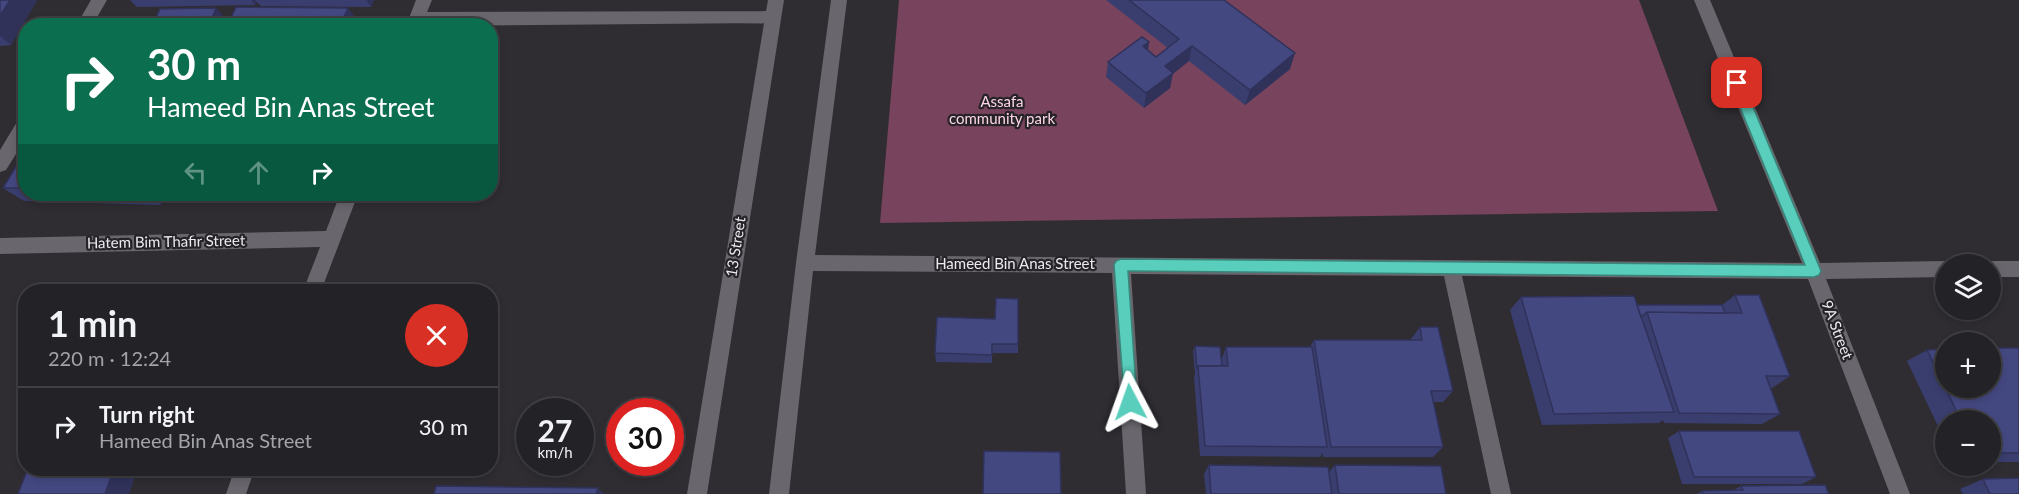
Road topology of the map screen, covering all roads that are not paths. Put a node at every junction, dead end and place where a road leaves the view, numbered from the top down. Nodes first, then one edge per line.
1 (99, 0) edge
2 (424, 0) edge
3 (840, 0) edge
4 (1702, 0) edge
5 (775, 8) edge
6 (89, 18) edge
7 (417, 18) edge
8 (498, 19) edge
9 (18, 135) edge
10 (0, 165) edge
11 (346, 201) edge
12 (332, 238) junction
13 (0, 246) edge
14 (805, 263) junction
15 (1121, 265) junction
16 (1451, 268) junction
17 (1935, 269) edge
18 (2001, 269) edge
19 (2019, 269) edge
20 (1814, 271) junction
21 (315, 284) edge
22 (242, 476) edge
23 (236, 494) edge
24 (697, 494) edge
25 (779, 494) edge
26 (1136, 494) edge
27 (1501, 494) edge
28 (1900, 494) edge

1 - 6 street
2 - 7 street
3 - 14 street
4 - 20 street, 9A Street
5 - 8 street
5 - 24 street, 13 Street
9 - 10 street
11 - 12 street
12 - 13 street, Hatem Bim Thafir Street
12 - 21 street
14 - 15 street, Hameed Bin Anas Street
14 - 25 street
15 - 16 street, Hameed Bin Anas Street
15 - 26 street
16 - 20 street, Hameed Bin Anas Street
16 - 27 street
17 - 20 street, Hameed Bin Anas Street
18 - 19 street
20 - 28 street, 9A Street
22 - 23 street

